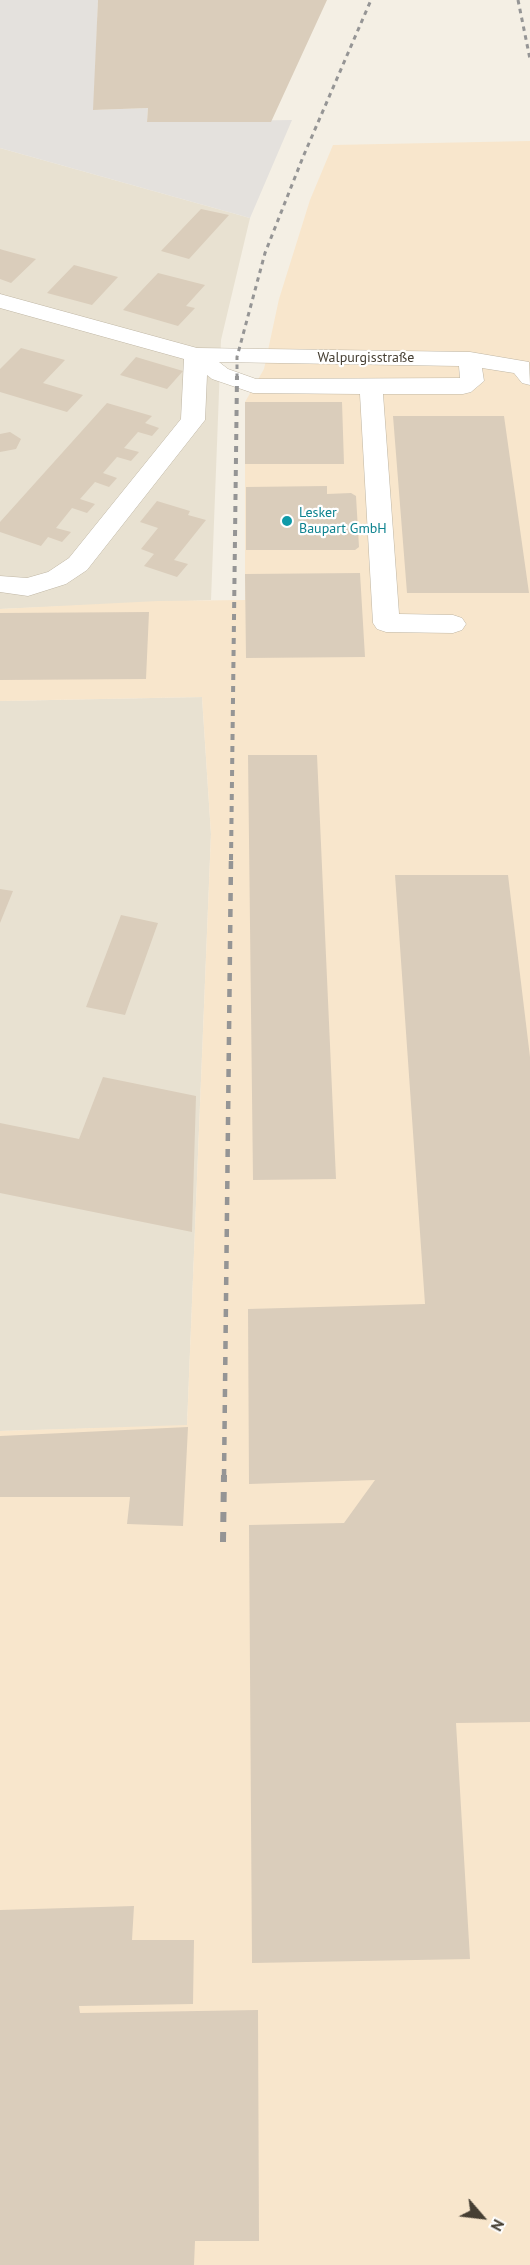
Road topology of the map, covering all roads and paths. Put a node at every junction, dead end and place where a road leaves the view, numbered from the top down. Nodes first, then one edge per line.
1 (0, 300) edge
2 (196, 356) junction
3 (470, 359) junction
4 (530, 378) edge
5 (371, 387) junction
6 (0, 584) edge
7 (453, 624) dead end

1 - 2 street, Walpurgisstraße
2 - 3 street, Walpurgisstraße
2 - 5 street
2 - 6 street
3 - 4 street, Walpurgisstraße
3 - 5 street
5 - 7 street

